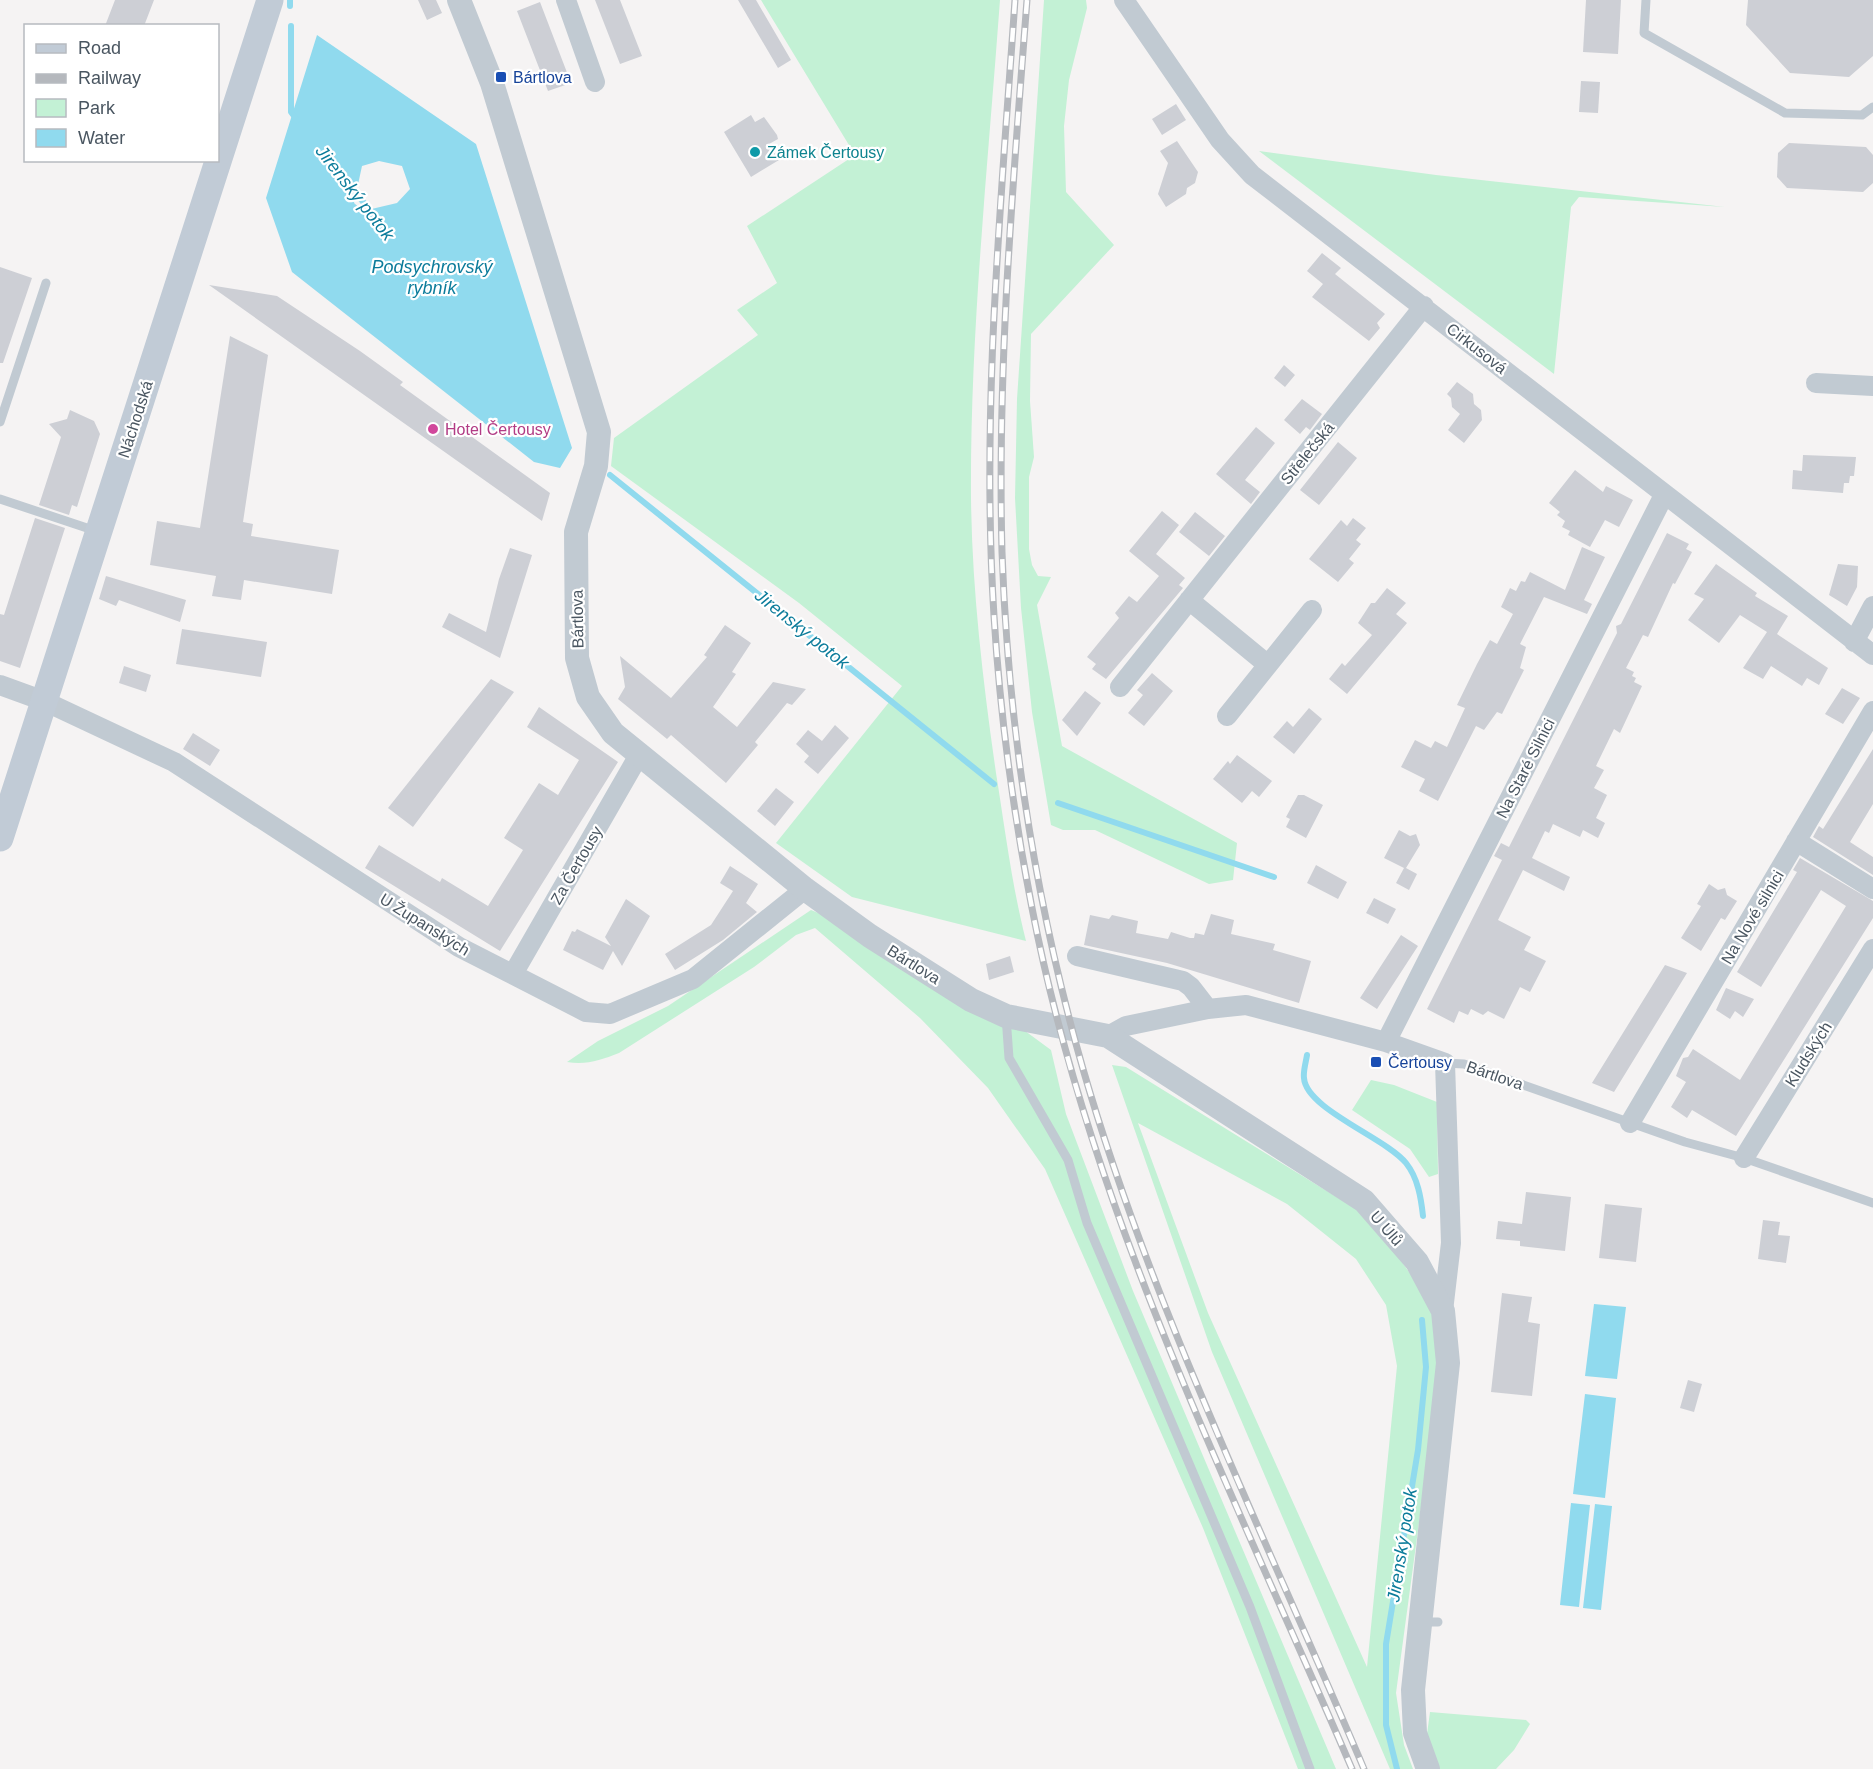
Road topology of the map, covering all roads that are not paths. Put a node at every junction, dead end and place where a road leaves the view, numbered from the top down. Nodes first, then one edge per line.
1 (270, 0) edge
2 (459, 0) edge
3 (566, 0) edge
4 (1124, 0) edge
5 (1646, 0) edge
6 (595, 82) dead end
7 (1873, 107) edge
8 (219, 159) edge
9 (218, 162) edge
10 (46, 283) dead end
11 (1424, 306) junction
12 (1816, 383) dead end
13 (1873, 386) edge
14 (0, 422) edge
15 (1664, 495) junction
16 (0, 499) edge
17 (99, 532) junction
18 (1189, 600) junction
19 (1873, 606) edge
20 (1312, 610) dead end
21 (1854, 642) junction
22 (1873, 655) edge
23 (1268, 665) junction
24 (0, 685) edge
25 (1120, 687) dead end
26 (44, 701) junction
27 (1873, 711) edge
28 (1227, 716) dead end
29 (639, 755) junction
30 (5, 811) edge
31 (0, 838) edge
32 (1796, 841) junction
33 (805, 889) junction
34 (1873, 889) edge
35 (1873, 949) edge
36 (1077, 956) dead end
37 (513, 974) junction
38 (1208, 1009) junction
39 (1006, 1016) junction
40 (1103, 1035) junction
41 (1386, 1042) junction
42 (1444, 1063) junction
43 (1630, 1122) junction
44 (1744, 1158) junction
45 (1873, 1203) edge
46 (1443, 1311) junction
47 (1310, 1769) edge
48 (1428, 1769) edge

1 - 8 main road, Náchodská
2 - 29 street, Bártlova
3 - 6 street
4 - 11 street, Cirkusová
5 - 7 lane
9 - 17 main road, Náchodská
10 - 14 lane
11 - 15 street, Cirkusová
11 - 18 street, Střelečská
12 - 13 street
15 - 21 street, Cirkusová
15 - 41 street, Na Staré Silnici
16 - 17 lane
17 - 26 main road, Náchodská
18 - 23 street
18 - 25 street, Střelečská
19 - 21 street
20 - 23 street
21 - 22 street, Cirkusová
23 - 28 street
24 - 26 street, U Županských
26 - 30 main road, Náchodská
26 - 37 street, U Županských
27 - 32 street, Na Nové silnici
29 - 33 street, Bártlova
29 - 37 street, Za Čertousy
30 - 31 main road, Náchodská
32 - 34 street
32 - 43 street, Na Nové silnici
33 - 37 street, U Županských
33 - 39 street, Bártlova
35 - 44 street, Kludských
36 - 38 street
38 - 40 street, Bártlova
38 - 41 street, Bártlova
39 - 40 street, Bártlova
39 - 47 lane
40 - 46 street, U Úlů
41 - 42 street, Bártlova
42 - 43 lane, Bártlova
42 - 46 street
43 - 44 lane, Bártlova
44 - 45 lane, Bártlova
46 - 48 street

